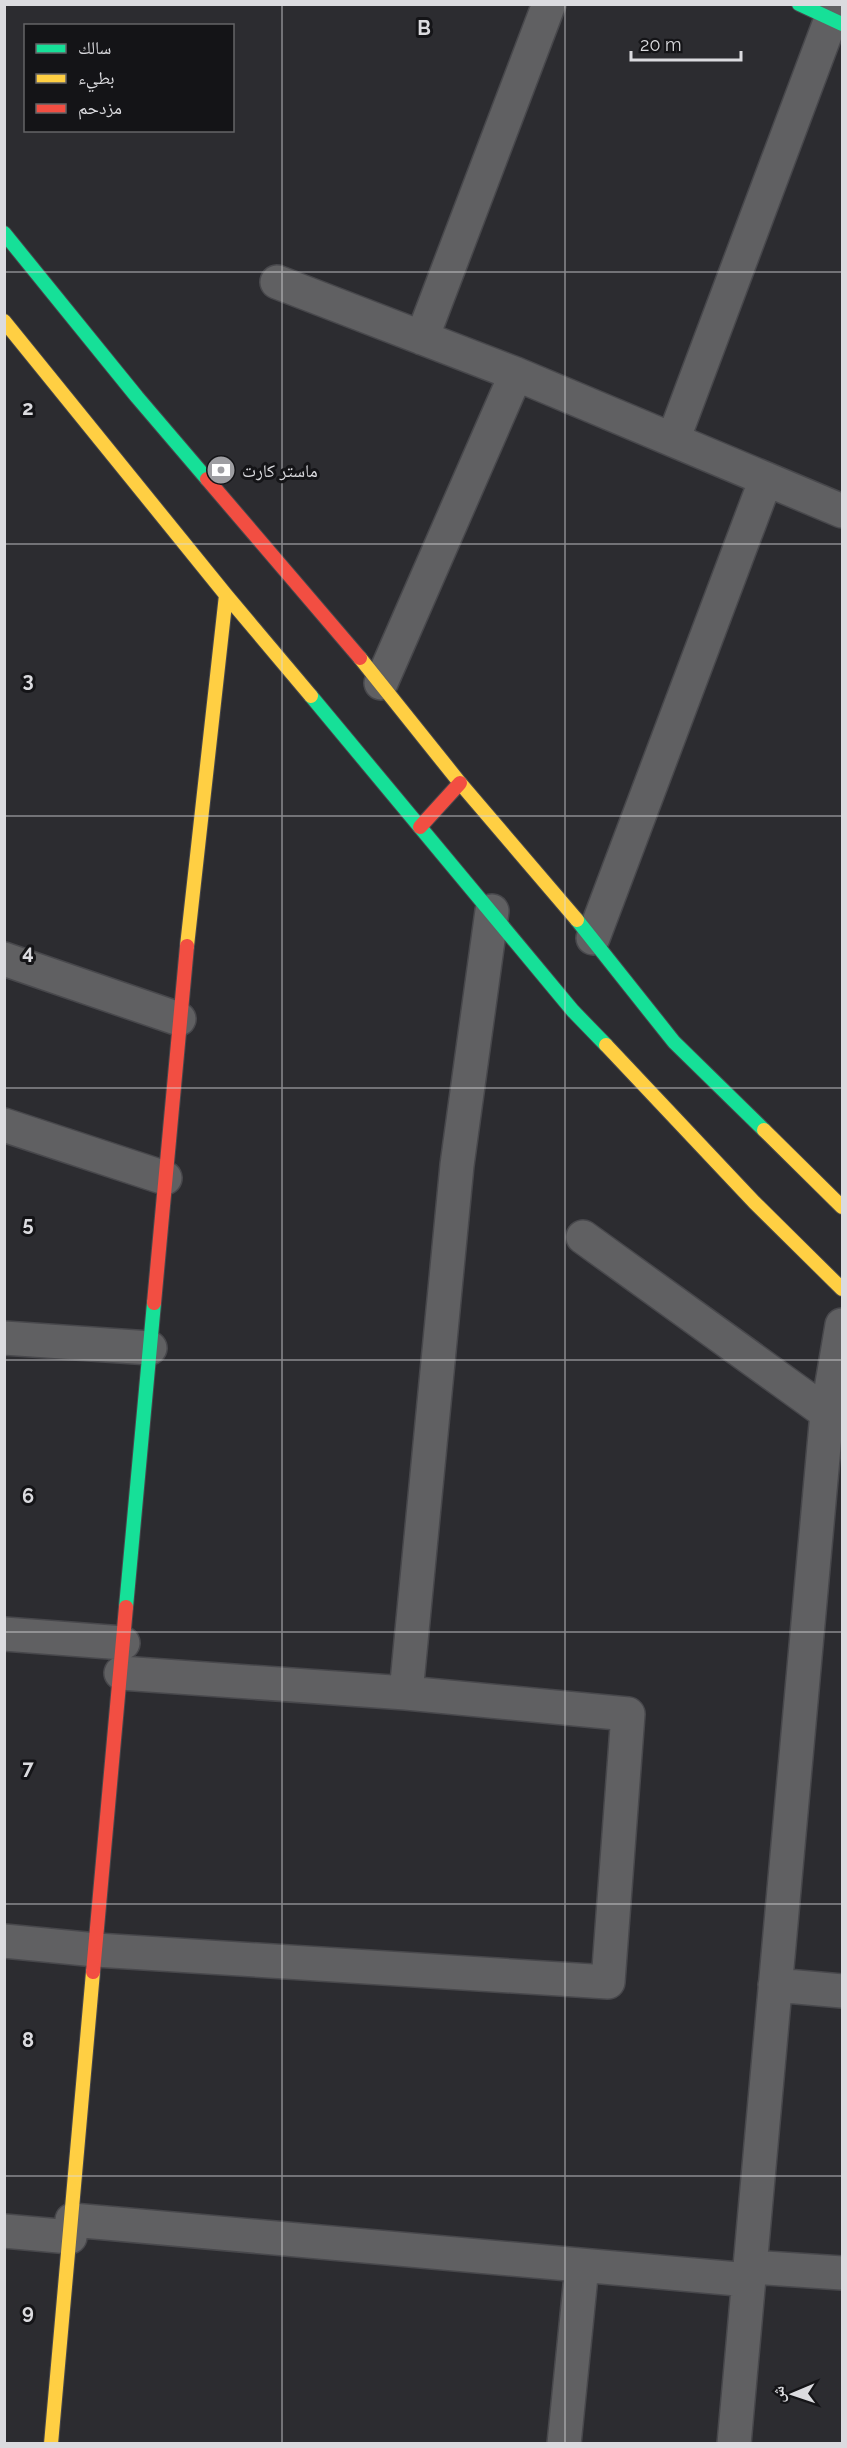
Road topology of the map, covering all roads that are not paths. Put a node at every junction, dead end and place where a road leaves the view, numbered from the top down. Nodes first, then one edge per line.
1 (549, 4) edge
2 (799, 4) edge
3 (837, 21) edge
4 (4, 233) edge
5 (278, 282) dead end
6 (5, 321) edge
7 (422, 338) junction
8 (516, 374) junction
9 (673, 440) junction
10 (766, 479) junction
11 (843, 511) edge
12 (226, 595) junction
13 (381, 683) junction
14 (460, 783) junction
15 (420, 827) junction
16 (492, 911) junction
17 (593, 938) junction
18 (4, 959) edge
19 (179, 1019) junction
20 (4, 1125) edge
21 (165, 1178) junction
22 (843, 1207) edge
23 (583, 1237) dead end
24 (843, 1289) edge
25 (843, 1325) edge
26 (4, 1338) edge
27 (150, 1348) junction
28 (827, 1413) junction
29 (4, 1634) edge
30 (122, 1658) junction
31 (406, 1693) junction
32 (4, 1941) edge
33 (96, 1950) junction
34 (775, 1985) junction
35 (843, 1991) edge
36 (71, 2229) junction
37 (4, 2231) edge
38 (582, 2266) junction
39 (749, 2273) junction
40 (843, 2273) edge
41 (51, 2444) edge
42 (564, 2444) edge
43 (734, 2444) edge

1 - 7 street
2 - 3 main road
3 - 9 street
4 - 13 main road
5 - 7 street
6 - 12 main road
7 - 8 street
8 - 9 street
8 - 13 street
9 - 10 street
10 - 11 street
10 - 17 street
12 - 15 main road
12 - 19 main road
13 - 14 main road
14 - 15 main road
14 - 17 main road
15 - 16 main road
16 - 24 main road
16 - 31 street
17 - 22 main road
18 - 19 street
19 - 21 main road
20 - 21 street
21 - 27 main road
23 - 28 street
25 - 28 street
26 - 27 street
27 - 30 main road
28 - 34 street
29 - 30 street
30 - 31 street
30 - 33 main road
31 - 33 street
32 - 33 street
33 - 36 main road
34 - 35 street
34 - 39 street
36 - 37 street
36 - 38 street
36 - 41 main road
38 - 39 street
38 - 42 street
39 - 40 street
39 - 43 street

